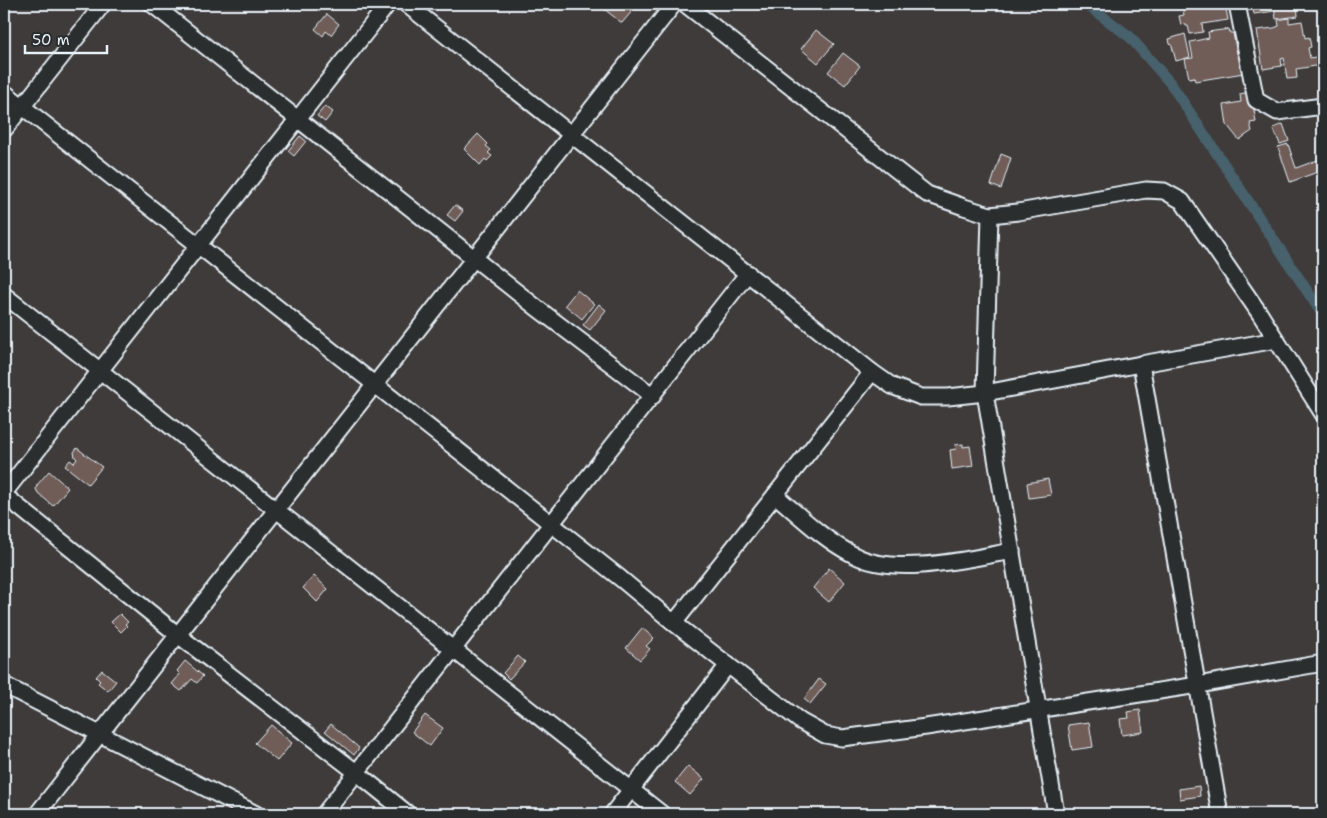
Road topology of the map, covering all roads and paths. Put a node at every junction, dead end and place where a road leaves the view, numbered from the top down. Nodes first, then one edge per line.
1 (103, 4) edge
2 (152, 4) edge
3 (388, 4) edge
4 (406, 4) edge
5 (674, 4) edge
6 (685, 4) edge
7 (1237, 4) edge
8 (4, 92) edge
9 (22, 106) junction
10 (1323, 106) edge
11 (298, 120) junction
12 (4, 130) edge
13 (572, 135) junction
14 (990, 215) junction
15 (198, 244) junction
16 (475, 258) junction
17 (748, 274) junction
18 (4, 295) edge
19 (1276, 340) junction
20 (1141, 364) junction
21 (100, 372) junction
22 (872, 372) junction
23 (376, 386) junction
24 (985, 393) junction
25 (653, 396) junction
26 (1323, 414) edge
27 (4, 494) edge
28 (775, 495) junction
29 (277, 512) junction
30 (551, 524) junction
31 (1012, 551) junction
32 (674, 622) junction
33 (178, 635) junction
34 (453, 648) junction
35 (1323, 663) edge
36 (728, 665) junction
37 (4, 685) edge
38 (1198, 685) junction
39 (1038, 710) junction
40 (100, 734) junction
41 (356, 772) junction
42 (631, 790) junction
43 (38, 814) edge
44 (256, 814) edge
45 (324, 814) edge
46 (408, 814) edge
47 (612, 814) edge
48 (662, 814) edge
49 (1056, 814) edge
50 (1220, 814) edge

1 - 9 street
2 - 11 street
3 - 11 street
4 - 13 street
5 - 13 street
6 - 14 street
7 - 10 street
8 - 9 street
9 - 12 street
9 - 15 street
11 - 15 street
11 - 16 street
13 - 16 street
13 - 17 street
14 - 19 street
14 - 24 street
15 - 21 street
15 - 23 street
16 - 23 street
16 - 25 street
17 - 22 street
17 - 25 street
18 - 21 street
19 - 20 street
19 - 26 street
20 - 24 street
20 - 38 street
21 - 27 street
21 - 29 street
22 - 24 street
22 - 28 street
23 - 29 street
23 - 30 street
24 - 31 street
25 - 30 street
27 - 33 street
28 - 31 street
28 - 32 street
29 - 33 street
29 - 34 street
30 - 32 street
30 - 34 street
31 - 39 street
32 - 36 street
33 - 40 street
33 - 41 street
34 - 41 street
34 - 42 street
35 - 38 street
36 - 39 street
36 - 42 street
37 - 40 street
38 - 39 street
38 - 50 street
39 - 49 street
40 - 43 street
40 - 44 street
41 - 45 street
41 - 46 street
42 - 47 street
42 - 48 street

